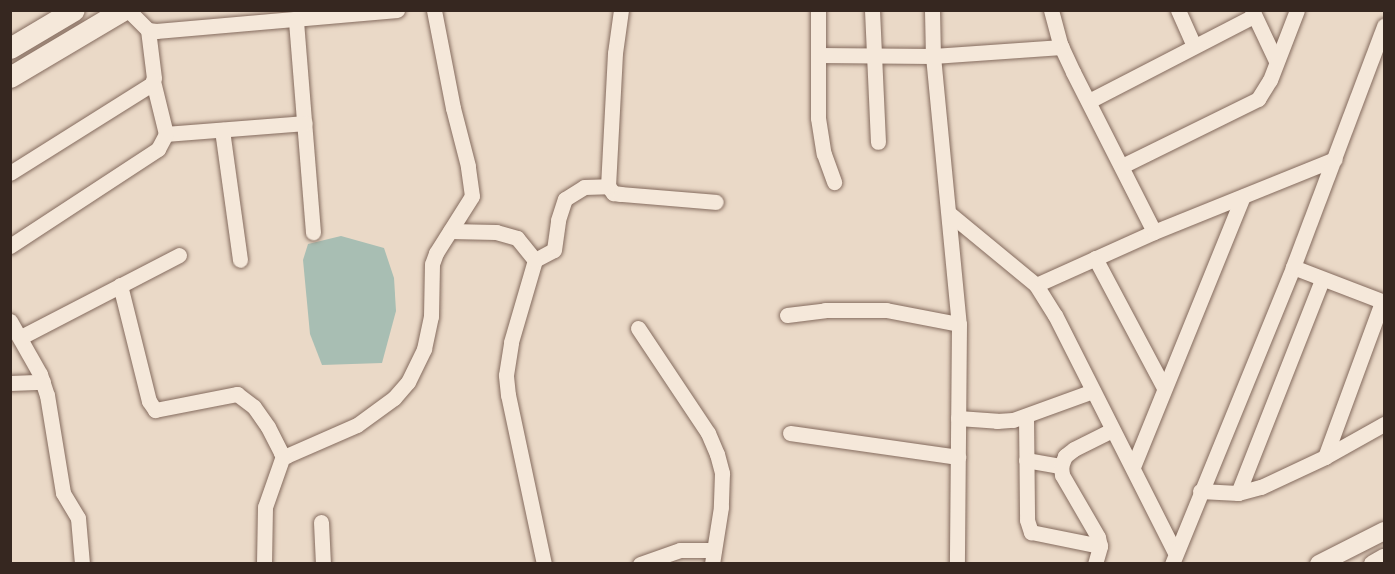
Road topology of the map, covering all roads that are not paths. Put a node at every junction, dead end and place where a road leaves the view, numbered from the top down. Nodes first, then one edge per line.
1 (74, 10) edge
2 (125, 10) edge
3 (397, 10) edge
4 (434, 10) edge
5 (621, 10) edge
6 (818, 10) edge
7 (872, 10) edge
8 (932, 10) edge
9 (1051, 10) edge
10 (1178, 10) edge
11 (1298, 10) edge
12 (1253, 13) edge
13 (296, 21) junction
14 (1384, 26) edge
15 (148, 30) junction
16 (1194, 46) junction
17 (1062, 47) junction
18 (10, 48) edge
19 (818, 55) junction
20 (873, 55) junction
21 (933, 56) junction
22 (1276, 61) junction
23 (10, 76) edge
24 (153, 81) junction
25 (1089, 101) junction
26 (305, 123) junction
27 (222, 130) junction
28 (166, 134) junction
29 (878, 142) dead end
30 (1335, 159) junction
31 (1122, 166) junction
32 (10, 173) edge
33 (834, 182) dead end
34 (608, 186) junction
35 (1243, 196) junction
36 (716, 202) dead end
37 (950, 214) junction
38 (450, 231) junction
39 (313, 232) dead end
40 (1154, 232) junction
41 (10, 246) edge
42 (179, 255) dead end
43 (1095, 258) junction
44 (240, 260) dead end
45 (535, 260) junction
46 (1293, 267) junction
47 (1322, 279) junction
48 (120, 285) junction
49 (1036, 285) junction
50 (1383, 302) edge
51 (787, 315) dead end
52 (10, 321) edge
53 (959, 324) junction
54 (638, 328) dead end
55 (21, 337) junction
56 (43, 382) junction
57 (10, 383) edge
58 (1164, 388) junction
59 (1093, 391) junction
60 (1026, 416) junction
61 (958, 418) junction
62 (1384, 424) edge
63 (1112, 430) junction
64 (790, 433) dead end
65 (283, 456) junction
66 (958, 457) junction
67 (1325, 457) junction
68 (1026, 460) junction
69 (1060, 466) junction
70 (1132, 467) junction
71 (1200, 491) junction
72 (1238, 494) junction
73 (321, 522) dead end
74 (1384, 531) edge
75 (1100, 546) junction
76 (713, 557) edge
77 (1173, 557) edge
78 (1384, 558) edge
79 (82, 564) edge
80 (264, 564) edge
81 (323, 564) edge
82 (544, 564) edge
83 (640, 564) edge
84 (957, 564) edge
85 (1095, 564) edge
86 (1319, 564) edge
87 (1373, 564) edge

1 - 18 main road
2 - 15 street
2 - 23 main road
3 - 13 street
4 - 38 street
5 - 34 street
6 - 19 street
7 - 20 street
8 - 21 street
9 - 17 street
10 - 16 street
11 - 22 street
12 - 16 street
12 - 22 street
13 - 15 street
13 - 26 street
14 - 30 street
15 - 24 street
16 - 25 street
17 - 21 street
17 - 25 street
19 - 20 street
19 - 33 street
20 - 21 street
20 - 29 street
21 - 37 street
22 - 31 street
24 - 28 street
24 - 32 street
25 - 31 street
26 - 27 street
26 - 39 street
27 - 28 street
27 - 44 street
28 - 41 street
30 - 35 street
30 - 46 street
31 - 40 street
34 - 36 street
34 - 45 street
35 - 40 street
35 - 58 street
37 - 49 street
37 - 53 street
38 - 45 street
38 - 65 street
40 - 43 street
42 - 48 street
43 - 49 street
43 - 58 street
45 - 82 street
46 - 47 street
46 - 71 street
47 - 50 street
47 - 72 street
48 - 55 street
48 - 65 street
49 - 59 street
50 - 67 street
51 - 53 street
52 - 55 street
53 - 61 street
54 - 76 street
55 - 56 street
56 - 57 street
56 - 79 street
58 - 70 street
59 - 60 street
59 - 63 street
60 - 61 street
60 - 68 street
61 - 66 street
62 - 67 street
63 - 69 street
63 - 70 street
64 - 66 street
65 - 80 street
66 - 84 street
67 - 72 street
68 - 69 street
68 - 75 street
69 - 75 street
70 - 77 street
71 - 72 street
71 - 77 street
73 - 81 street
74 - 86 street
75 - 85 street
76 - 83 street
78 - 87 street

